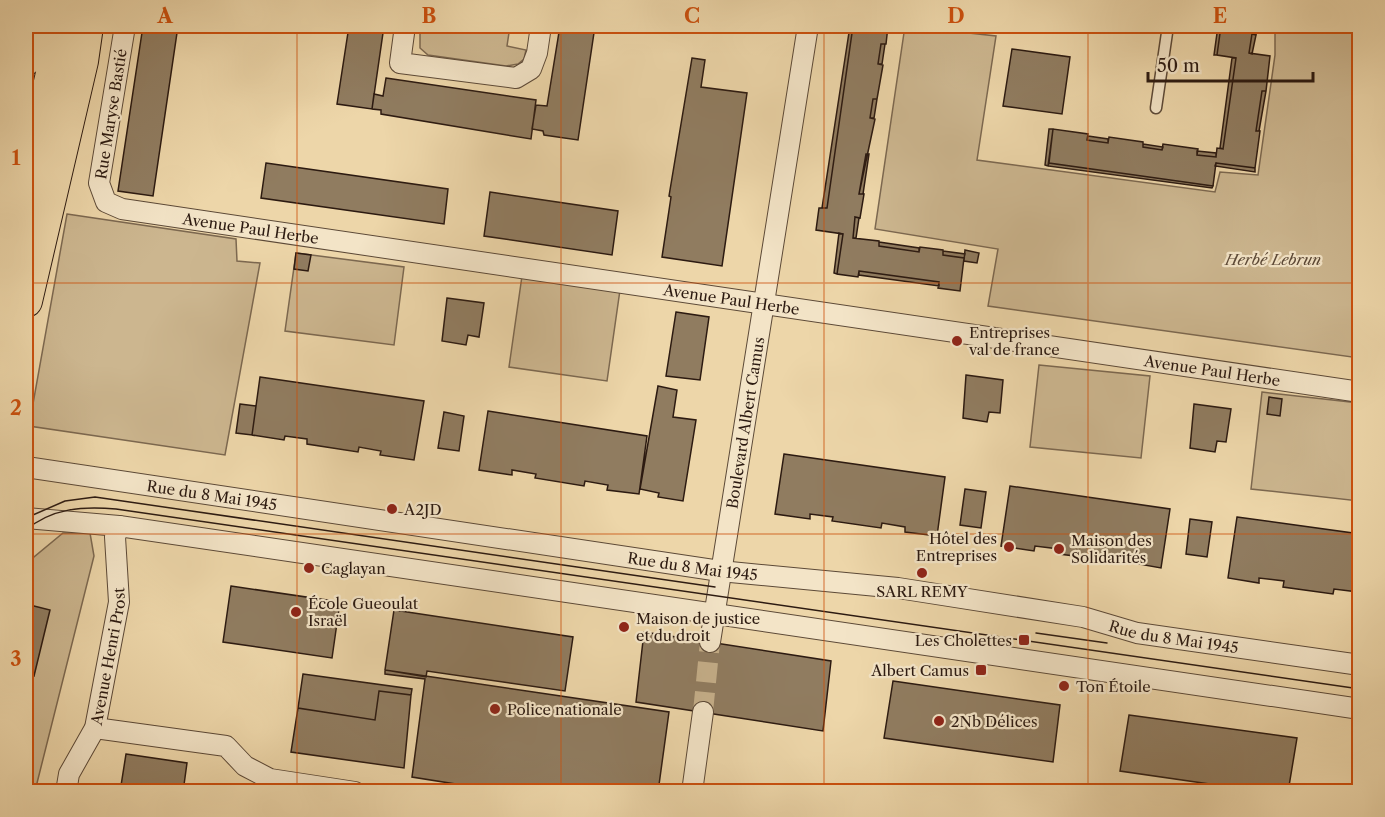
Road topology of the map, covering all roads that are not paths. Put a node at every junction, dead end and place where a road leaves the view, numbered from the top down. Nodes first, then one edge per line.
1 (33, 26) edge
2 (63, 26) edge
3 (87, 26) edge
4 (125, 26) edge
5 (405, 26) edge
6 (541, 26) edge
7 (808, 26) edge
8 (1168, 26) edge
9 (26, 59) edge
10 (1156, 108) dead end
11 (26, 186) edge
12 (106, 202) joint
13 (26, 301) edge
14 (766, 303) junction
15 (1359, 392) edge
16 (26, 467) edge
17 (26, 518) edge
18 (119, 526) junction
19 (720, 571) junction
20 (715, 614) junction
21 (710, 642) tunnel mouth
22 (1359, 665) edge
23 (1359, 709) edge
24 (703, 712) tunnel mouth
25 (95, 728) junction
26 (66, 792) edge
27 (355, 792) edge
28 (692, 792) edge

1 - 9 main road
2 - 11 main road
3 - 13 main road
4 - 12 street, Rue Maryse Bastié
5 - 6 street
7 - 14 street, Boulevard Albert Camus
8 - 10 lane
12 - 14 street, Avenue Paul Herbe
14 - 15 street, Avenue Paul Herbe
14 - 19 street, Boulevard Albert Camus
16 - 19 street, Rue du 8 Mai 1945
17 - 18 street
18 - 20 street
18 - 25 street, Avenue Henri Prost
19 - 20 street, Boulevard Albert Camus
19 - 22 street, Rue du 8 Mai 1945
20 - 21 street, Boulevard Albert Camus
20 - 23 street
24 - 28 street
25 - 26 street
25 - 27 street, Avenue Henri Prost

